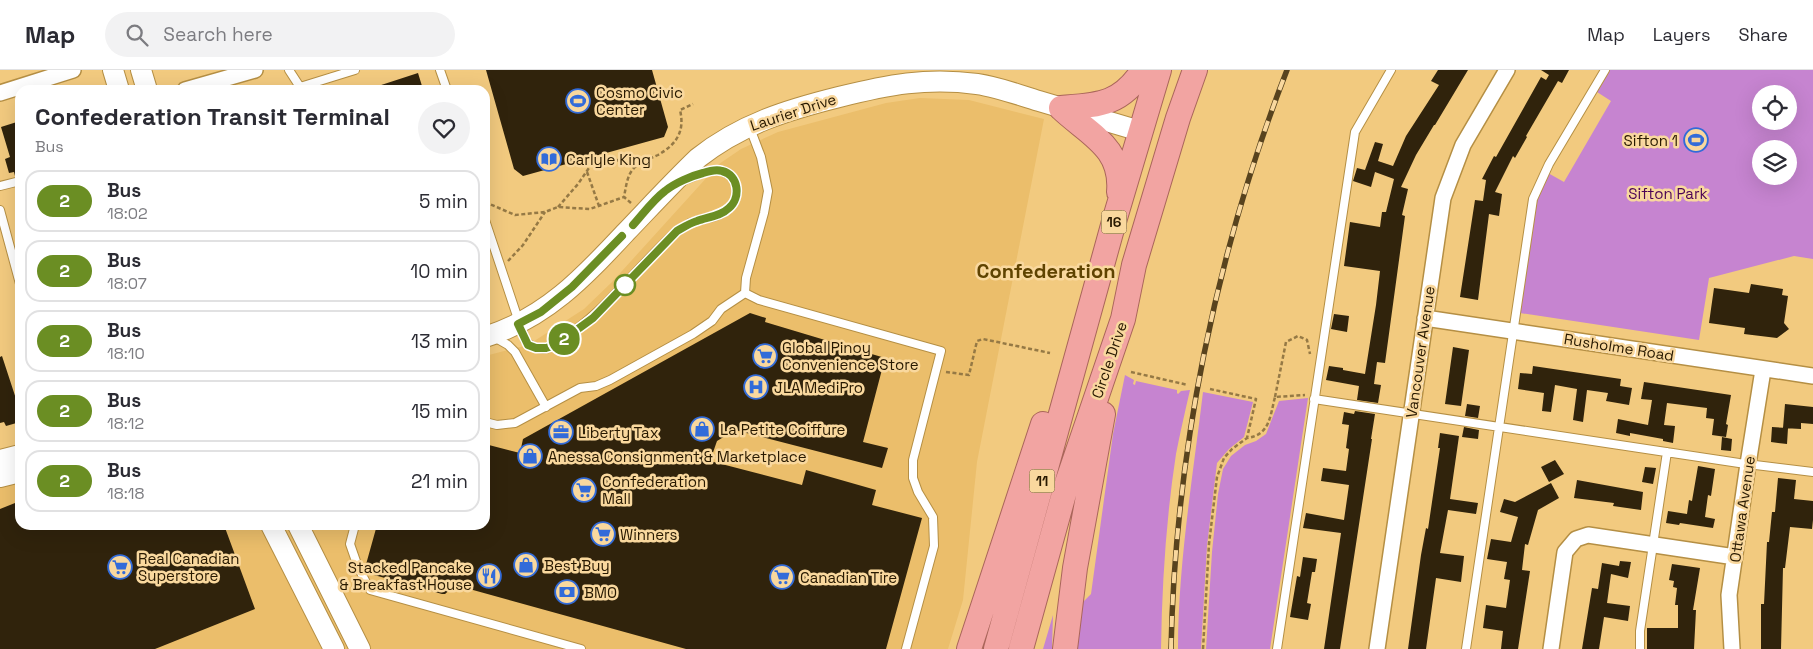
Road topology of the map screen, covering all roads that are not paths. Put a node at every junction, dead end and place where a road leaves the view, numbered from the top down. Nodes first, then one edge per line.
1 (73, 70) edge
2 (113, 70) edge
3 (141, 70) edge
4 (255, 70) edge
5 (289, 70) edge
6 (355, 70) edge
7 (440, 70) edge
8 (1143, 70) edge
9 (1159, 70) edge
10 (1184, 70) edge
11 (1195, 70) edge
12 (1391, 70) edge
13 (1507, 70) edge
14 (1605, 70) edge
15 (32, 85) edge
16 (118, 85) edge
17 (146, 85) edge
18 (220, 85) edge
19 (299, 85) edge
20 (306, 85) edge
21 (445, 85) edge
22 (15, 89) edge
23 (0, 92) edge
24 (1061, 108) junction
25 (749, 126) junction
26 (1140, 131) junction
27 (15, 182) edge
28 (0, 186) edge
29 (665, 190) junction
30 (0, 210) edge
31 (1115, 218) junction
32 (490, 235) edge
33 (15, 264) edge
34 (745, 293) junction
35 (1089, 314) junction
36 (1425, 318) junction
37 (1123, 319) junction
38 (518, 324) junction
39 (1513, 330) junction
40 (490, 335) edge
41 (490, 337) edge
42 (1763, 370) junction
43 (1813, 376) edge
44 (1314, 399) junction
45 (546, 407) junction
46 (1412, 413) junction
47 (490, 423) edge
48 (1500, 427) junction
49 (1667, 452) junction
50 (15, 456) edge
51 (0, 460) edge
52 (1748, 464) junction
53 (1813, 472) edge
54 (15, 473) edge
55 (0, 477) edge
56 (1067, 483) junction
57 (274, 530) edge
58 (300, 530) edge
59 (354, 530) edge
60 (1654, 544) junction
61 (1735, 557) junction
62 (550, 641) junction
63 (334, 649) edge
64 (360, 649) edge
65 (548, 649) edge
66 (581, 649) edge
67 (906, 649) edge
68 (968, 649) edge
69 (996, 649) edge
70 (1021, 649) edge
71 (1065, 649) edge
72 (1278, 649) edge
73 (1377, 649) edge
74 (1466, 649) edge
75 (1551, 649) edge
76 (1640, 649) edge
77 (1732, 649) edge

1 - 15 street
2 - 16 main road
3 - 17 main road
4 - 18 street
5 - 19 lane
6 - 20 lane
7 - 21 lane
8 - 24 highway
9 - 26 highway, Circle Drive
10 - 26 highway
11 - 37 highway, Circle Drive / 11
12 - 44 lane
13 - 36 street, Vancouver Avenue
14 - 39 lane
22 - 23 street
24 - 25 main road, Laurier Drive
24 - 26 main road, Laurier Drive
24 - 31 highway, 16
25 - 29 main road, Laurier Drive
25 - 34 lane
26 - 31 highway, Circle Drive / 16
26 - 56 highway
27 - 28 lane
29 - 38 main road, Laurier Drive
29 - 38 lane
30 - 33 lane
31 - 35 highway, Circle Drive / 16
32 - 38 lane
34 - 45 lane
34 - 67 lane
35 - 68 highway
35 - 69 highway, Circle Drive / 11
36 - 39 street, Rusholme Road
36 - 46 street, Vancouver Avenue
37 - 56 highway, Circle Drive / 11
37 - 71 highway
38 - 40 main road, Laurier Drive
39 - 42 street, Rusholme Road
39 - 48 lane
41 - 45 lane
42 - 43 street, Rusholme Road
42 - 52 street, Ottawa Avenue
44 - 46 lane
44 - 72 lane
45 - 47 lane
46 - 48 lane
46 - 73 street, Vancouver Avenue
48 - 49 lane
48 - 74 lane
49 - 52 lane
49 - 60 lane
50 - 51 main road
52 - 53 lane
52 - 61 street, Ottawa Avenue
54 - 55 main road
56 - 70 highway, Circle Drive / 11
57 - 63 main road
58 - 64 main road
59 - 62 lane
60 - 61 street
60 - 75 street
60 - 76 lane
61 - 77 street, Ottawa Avenue
62 - 65 lane
62 - 66 lane

